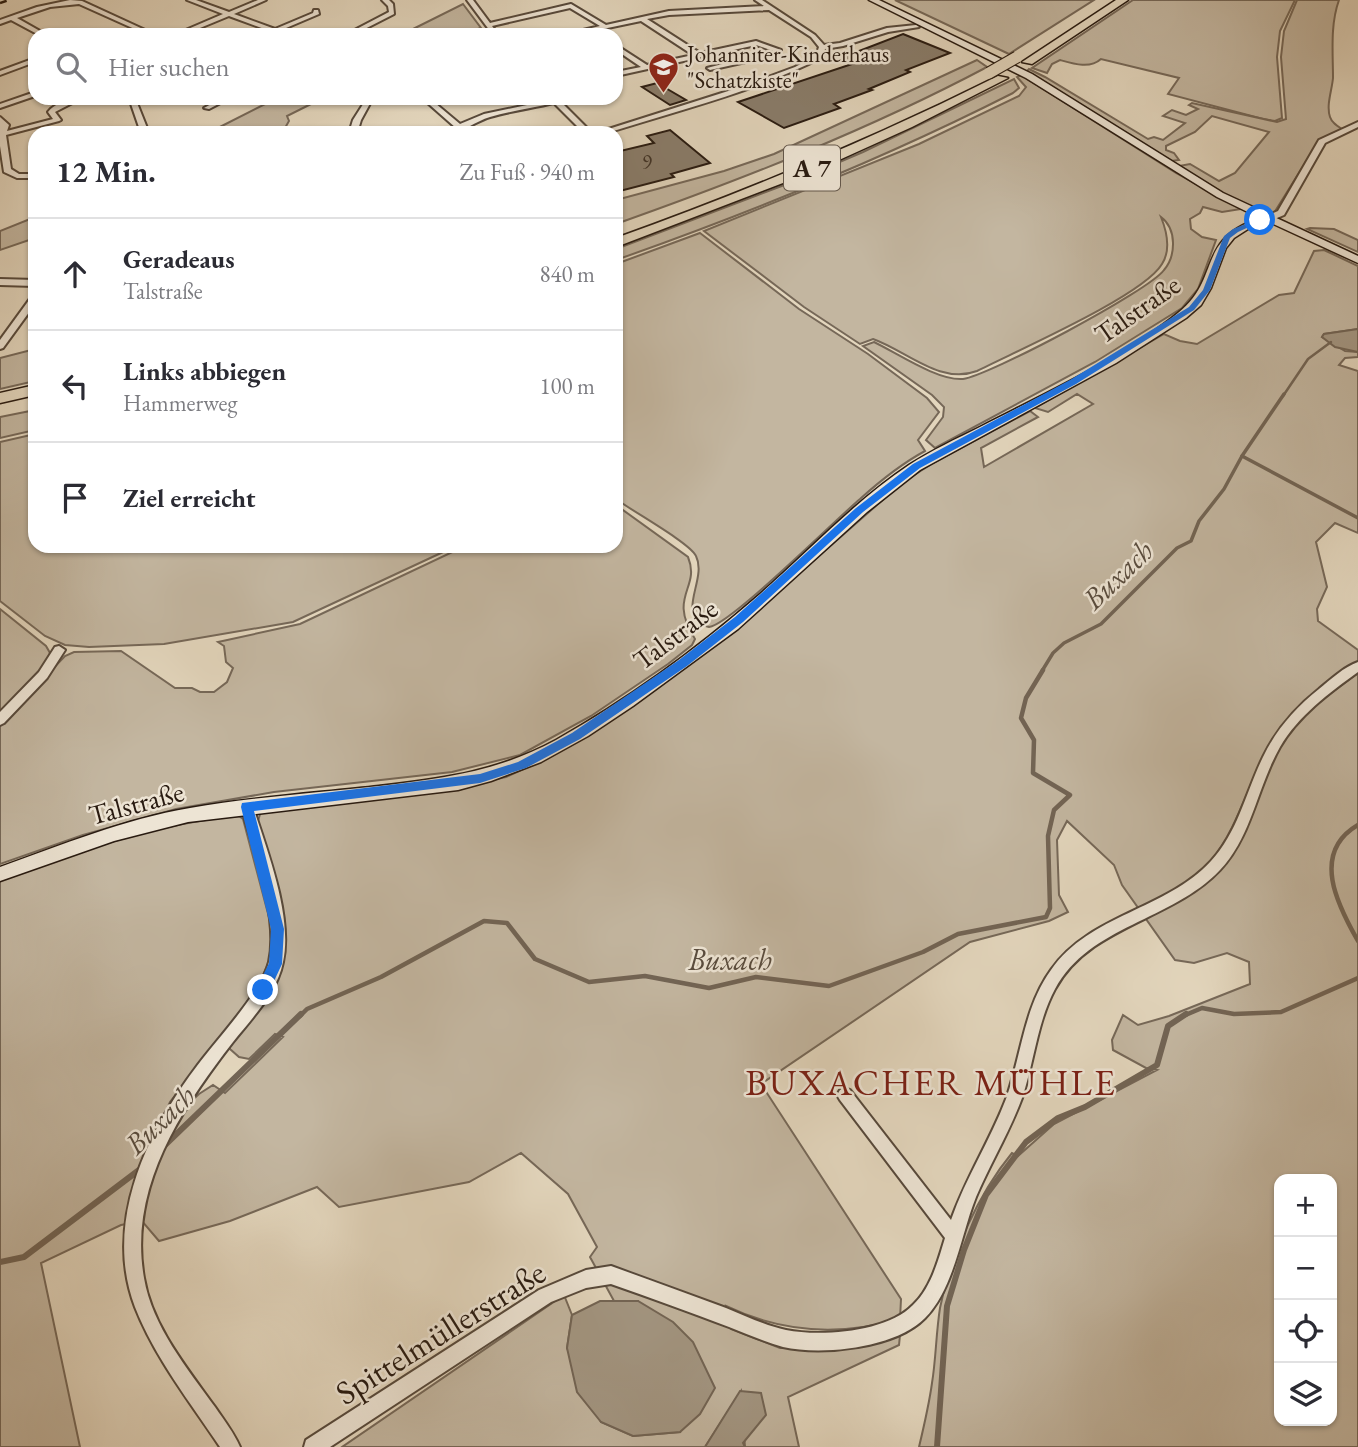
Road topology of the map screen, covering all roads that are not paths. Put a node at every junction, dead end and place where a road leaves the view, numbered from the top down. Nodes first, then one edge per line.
1 (263, 0) edge
2 (385, 0) edge
3 (470, 0) edge
4 (758, 0) edge
5 (873, 0) edge
6 (1105, 0) edge
7 (1123, 0) edge
8 (195, 1) edge
9 (770, 8) junction
10 (316, 11) dead end
11 (228, 14) junction
12 (12, 18) junction
13 (640, 18) junction
14 (0, 22) edge
15 (488, 25) junction
16 (603, 25) junction
17 (916, 27) dead end
18 (31, 28) edge
19 (138, 28) edge
20 (194, 28) edge
21 (263, 28) edge
22 (289, 28) edge
23 (362, 28) edge
24 (490, 28) edge
25 (592, 28) edge
26 (822, 47) junction
27 (623, 52) edge
28 (698, 55) junction
29 (1023, 60) junction
30 (28, 63) edge
31 (646, 67) junction
32 (710, 68) dead end
33 (623, 72) edge
34 (0, 73) edge
35 (996, 75) junction
36 (28, 96) edge
37 (62, 105) edge
38 (135, 105) edge
39 (213, 105) edge
40 (366, 105) edge
41 (432, 105) edge
42 (534, 105) edge
43 (559, 105) edge
44 (0, 106) edge
45 (207, 108) dead end
46 (0, 119) edge
47 (1358, 124) edge
48 (33, 126) edge
49 (142, 126) edge
50 (355, 126) edge
51 (452, 126) edge
52 (465, 126) edge
53 (581, 126) edge
54 (623, 126) edge
55 (28, 127) edge
56 (2, 134) junction
57 (28, 176) edge
58 (1267, 219) junction
59 (623, 228) edge
60 (623, 240) edge
61 (1358, 260) edge
62 (0, 282) edge
63 (28, 283) edge
64 (28, 308) edge
65 (0, 346) edge
66 (28, 392) edge
67 (0, 398) edge
68 (28, 404) edge
69 (0, 410) edge
70 (59, 650) dead end
71 (1358, 666) edge
72 (0, 720) edge
73 (247, 807) junction
74 (0, 874) edge
75 (845, 1095) dead end
76 (953, 1235) junction
77 (231, 1447) edge
78 (313, 1447) edge

1 - 11 street
2 - 23 street
3 - 15 street
4 - 9 street
5 - 58 street
6 - 29 highway, A 7
7 - 29 highway, A 7
8 - 11 street
9 - 13 street
9 - 26 street
10 - 22 street
11 - 20 street
11 - 21 street
12 - 14 street
12 - 18 street
12 - 19 street
13 - 16 street
13 - 28 street
15 - 16 street
15 - 24 street
16 - 25 street
17 - 26 street
26 - 54 street
27 - 31 street
28 - 31 street
28 - 32 street
29 - 35 highway, A 7
30 - 34 street
31 - 33 street
35 - 59 highway, A 7
35 - 60 highway, A 7
36 - 44 street
37 - 48 street
38 - 49 street
39 - 45 street
40 - 50 street
41 - 51 street
42 - 52 street
43 - 53 street
46 - 56 street
47 - 58 street
55 - 56 street
56 - 57 street
58 - 61 street
58 - 73 street, Talstraße
62 - 63 street
64 - 65 street
66 - 67 highway
68 - 69 highway
70 - 72 street
71 - 76 street, Spittelmüllerstraße
73 - 74 street, Talstraße
73 - 77 street
75 - 76 street
76 - 78 street, Spittelmüllerstraße

